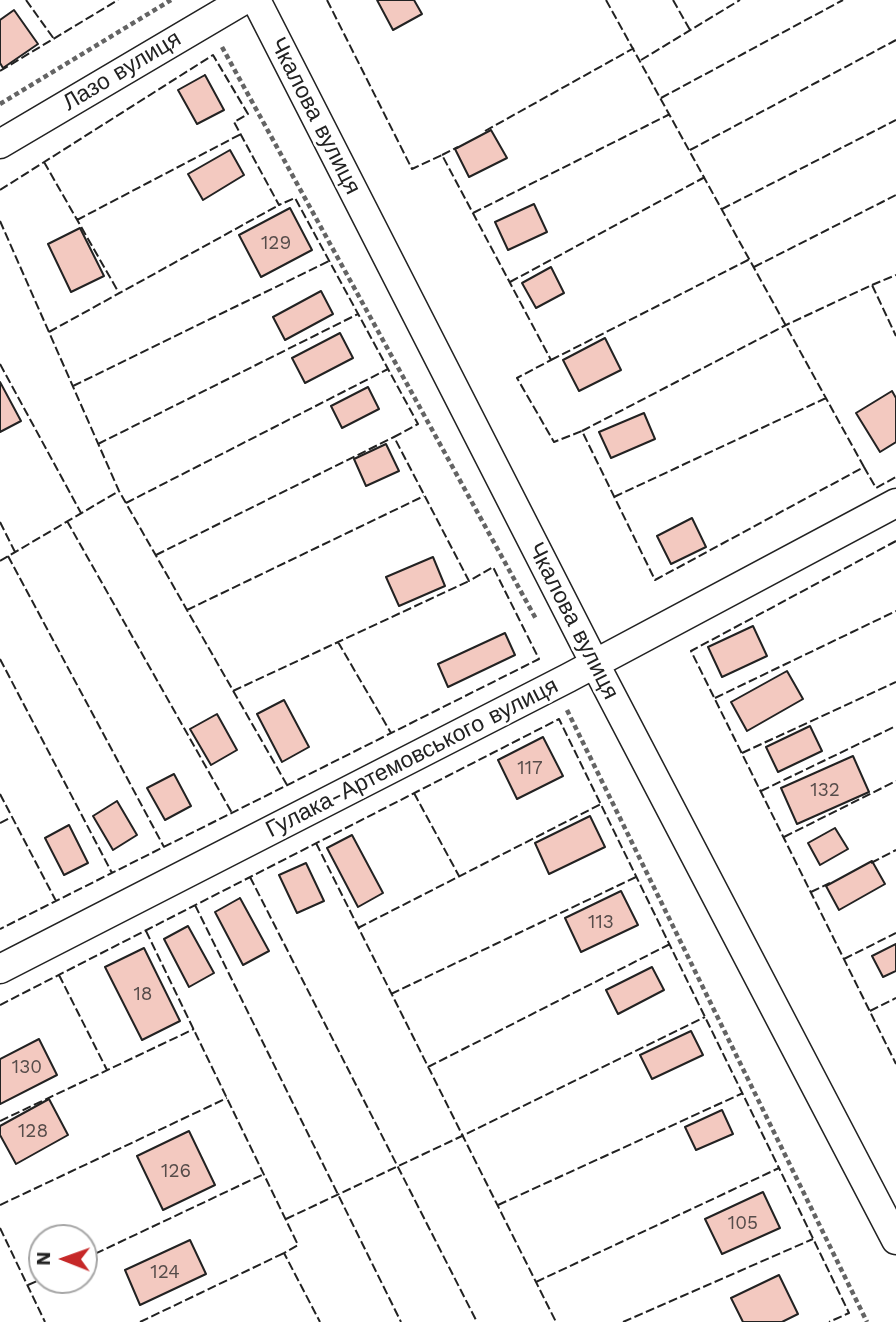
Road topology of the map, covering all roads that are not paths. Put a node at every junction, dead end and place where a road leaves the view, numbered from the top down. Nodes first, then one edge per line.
1 (244, 0) edge
2 (256, 0) edge
3 (0, 144) edge
4 (896, 503) edge
5 (595, 664) junction
6 (0, 969) edge
7 (896, 1240) edge

1 - 3 street, Лазо вулиця
2 - 5 street, Чкалова вулиця
4 - 5 street, Гулака-Артемовського вулиця
5 - 6 street, Гулака-Артемовського вулиця
5 - 7 street, Чкалова вулиця

